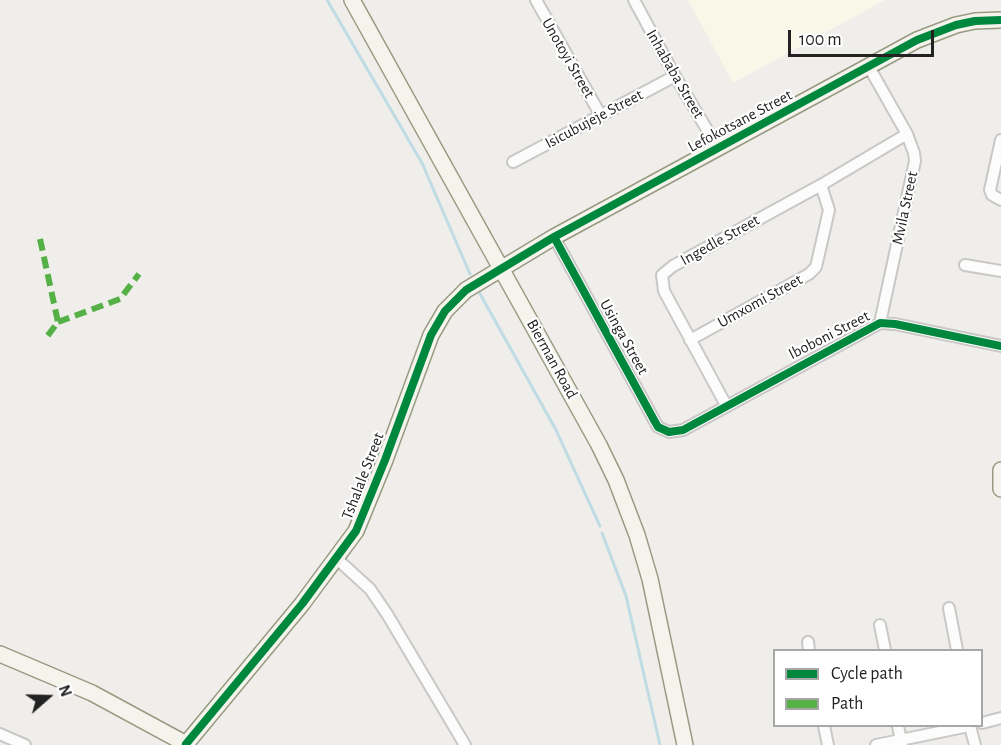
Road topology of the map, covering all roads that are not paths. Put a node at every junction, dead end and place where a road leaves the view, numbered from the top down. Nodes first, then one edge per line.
1 (352, 0) edge
2 (359, 0) edge
3 (536, 0) edge
4 (634, 0) edge
5 (1001, 20) edge
6 (869, 67) junction
7 (675, 76) junction
8 (601, 116) junction
9 (907, 134) junction
10 (1001, 140) edge
11 (718, 148) junction
12 (513, 162) dead end
13 (821, 185) junction
14 (1001, 200) edge
15 (554, 237) junction
16 (965, 265) dead end
17 (503, 267) junction
18 (1001, 271) edge
19 (880, 323) junction
20 (690, 340) junction
21 (1001, 346) edge
22 (726, 405) junction
23 (683, 430) joint
24 (1001, 470) edge
25 (1001, 489) edge
26 (337, 559) junction
27 (949, 608) dead end
28 (880, 625) dead end
29 (885, 649) edge
30 (957, 649) edge
31 (0, 654) edge
32 (1001, 718) edge
33 (983, 722) edge
34 (824, 727) edge
35 (898, 727) edge
36 (966, 727) edge
37 (970, 727) edge
38 (0, 734) edge
39 (901, 743) edge
40 (187, 744) edge
41 (26, 745) edge
42 (465, 745) edge
43 (687, 745) edge
44 (828, 745) edge
45 (876, 745) edge
46 (975, 745) edge

1 - 17 street, Bierman Road
2 - 17 street, Bierman Road
3 - 8 street, Unotoyi Street
4 - 7 street, Inhababa Street
5 - 6 street, Lefokotsane Street
6 - 9 street, Mvila Street
6 - 11 street, Lefokotsane Street
7 - 8 street, Isicubujeje Street
7 - 11 street, Inhababa Street
8 - 12 street, Isicubujeje Street
9 - 13 street, Ingedle Street
9 - 19 street, Mvila Street
10 - 14 street
11 - 15 street, Lefokotsane Street
13 - 20 street, Umxomi Street
13 - 20 street, Ingedle Street
15 - 17 street, Lefokotsane Street
15 - 23 street, Usinga Street
16 - 18 street
17 - 26 street, Tshalale Street
17 - 43 street, Bierman Road
19 - 21 street, Iboboni Street
19 - 22 street, Iboboni Street
20 - 22 street, Ingedle Street
22 - 23 street, Iboboni Street
24 - 25 street
26 - 40 street, Tshalale Street
26 - 42 street
27 - 30 street
28 - 29 street
31 - 40 street
32 - 33 street
34 - 44 street
35 - 39 street
36 - 39 street
37 - 46 street
38 - 41 street
39 - 45 street

